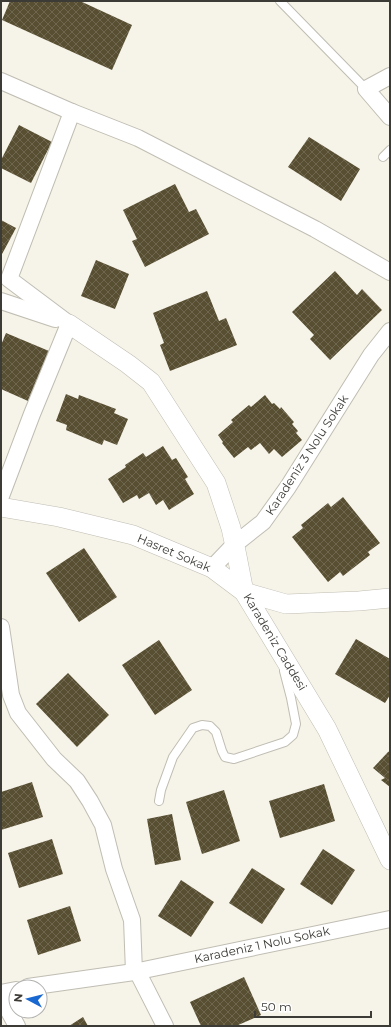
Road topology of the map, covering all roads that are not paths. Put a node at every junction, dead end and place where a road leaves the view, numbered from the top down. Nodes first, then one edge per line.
1 (280, 1) edge
2 (390, 76) edge
3 (1, 80) edge
4 (366, 89) junction
5 (72, 112) junction
6 (390, 117) edge
7 (390, 150) edge
8 (383, 158) dead end
9 (390, 272) edge
10 (1, 301) edge
11 (70, 324) junction
12 (390, 330) edge
13 (1, 496) edge
14 (1, 507) edge
15 (234, 544) junction
16 (212, 568) junction
17 (244, 592) junction
18 (390, 598) edge
19 (1, 626) edge
20 (279, 649) junction
21 (159, 801) dead end
22 (390, 860) edge
23 (390, 919) edge
24 (134, 972) junction
25 (48, 984) edge
26 (1, 997) edge
27 (17, 1026) edge
28 (165, 1026) edge

1 - 4 lane
2 - 4 street
3 - 5 street
4 - 6 street
5 - 9 street
5 - 11 street
7 - 8 lane
10 - 11 street, Karadeniz Caddesi
11 - 13 street
11 - 15 street, Karadeniz Caddesi
12 - 15 street, Karadeniz 3 Nolu Sokak
14 - 16 street, Hasret Sokak
15 - 16 street, Karadeniz 3 Nolu Sokak
15 - 17 street, Karadeniz Caddesi
16 - 17 street, Hasret Sokak
17 - 18 street, Hasret Sokak
17 - 20 street, Karadeniz Caddesi
19 - 24 street
20 - 21 lane
20 - 22 street, Karadeniz Caddesi
23 - 24 street, Karadeniz 1 Nolu Sokak
24 - 25 street, Karadeniz 1 Nolu Sokak
24 - 28 street
26 - 27 street

